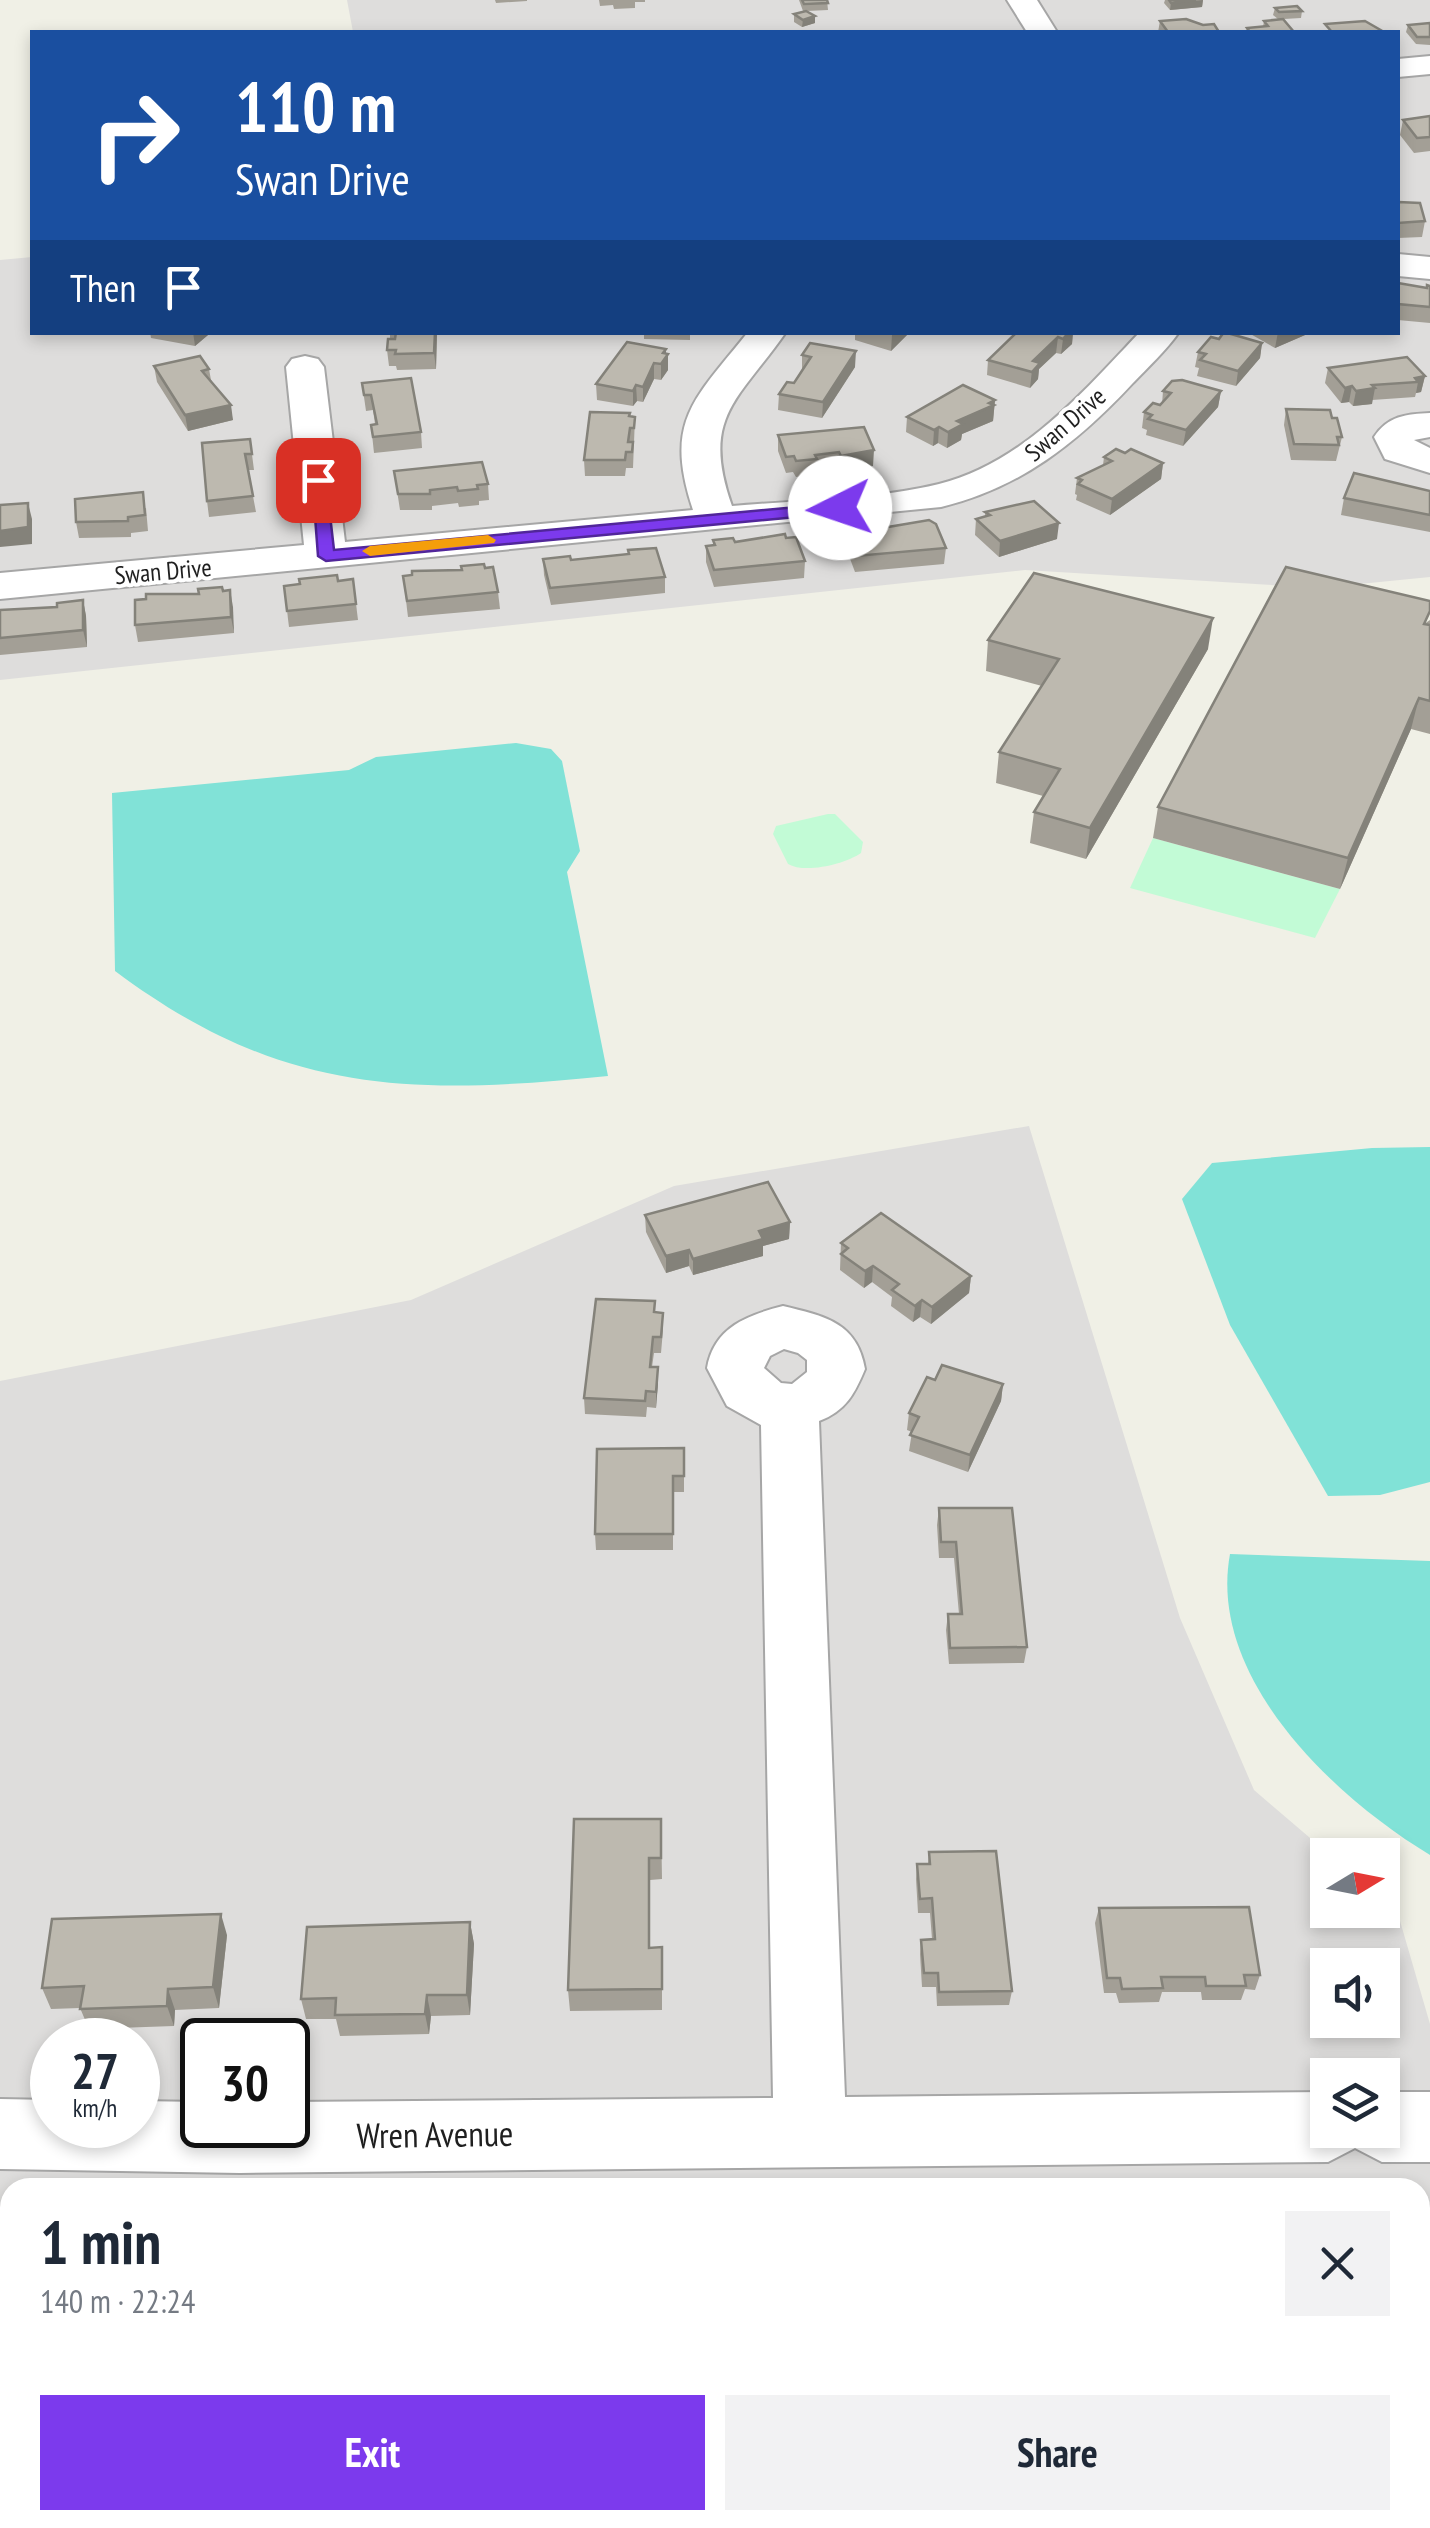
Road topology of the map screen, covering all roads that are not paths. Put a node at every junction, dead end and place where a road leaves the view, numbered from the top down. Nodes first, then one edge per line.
1 (1022, 0) edge
2 (1041, 30) edge
3 (1430, 66) edge
4 (1400, 68) edge
5 (1400, 265) edge
6 (1430, 268) edge
7 (766, 335) edge
8 (1158, 335) edge
9 (302, 348) edge
10 (1430, 425) edge
11 (1430, 461) edge
12 (716, 517) junction
13 (326, 556) junction
14 (0, 586) edge
15 (790, 1406) dead end
16 (1430, 2126) edge
17 (1310, 2127) edge
18 (1400, 2127) edge
19 (810, 2130) junction
20 (0, 2134) edge

1 - 2 street
3 - 4 street
5 - 6 street
7 - 12 street
8 - 12 street, Swan Drive
9 - 13 street
10 - 11 street
12 - 13 street, Swan Drive
13 - 14 street, Swan Drive
15 - 19 street
16 - 18 street
17 - 19 street, Wren Avenue
19 - 20 street, Wren Avenue

